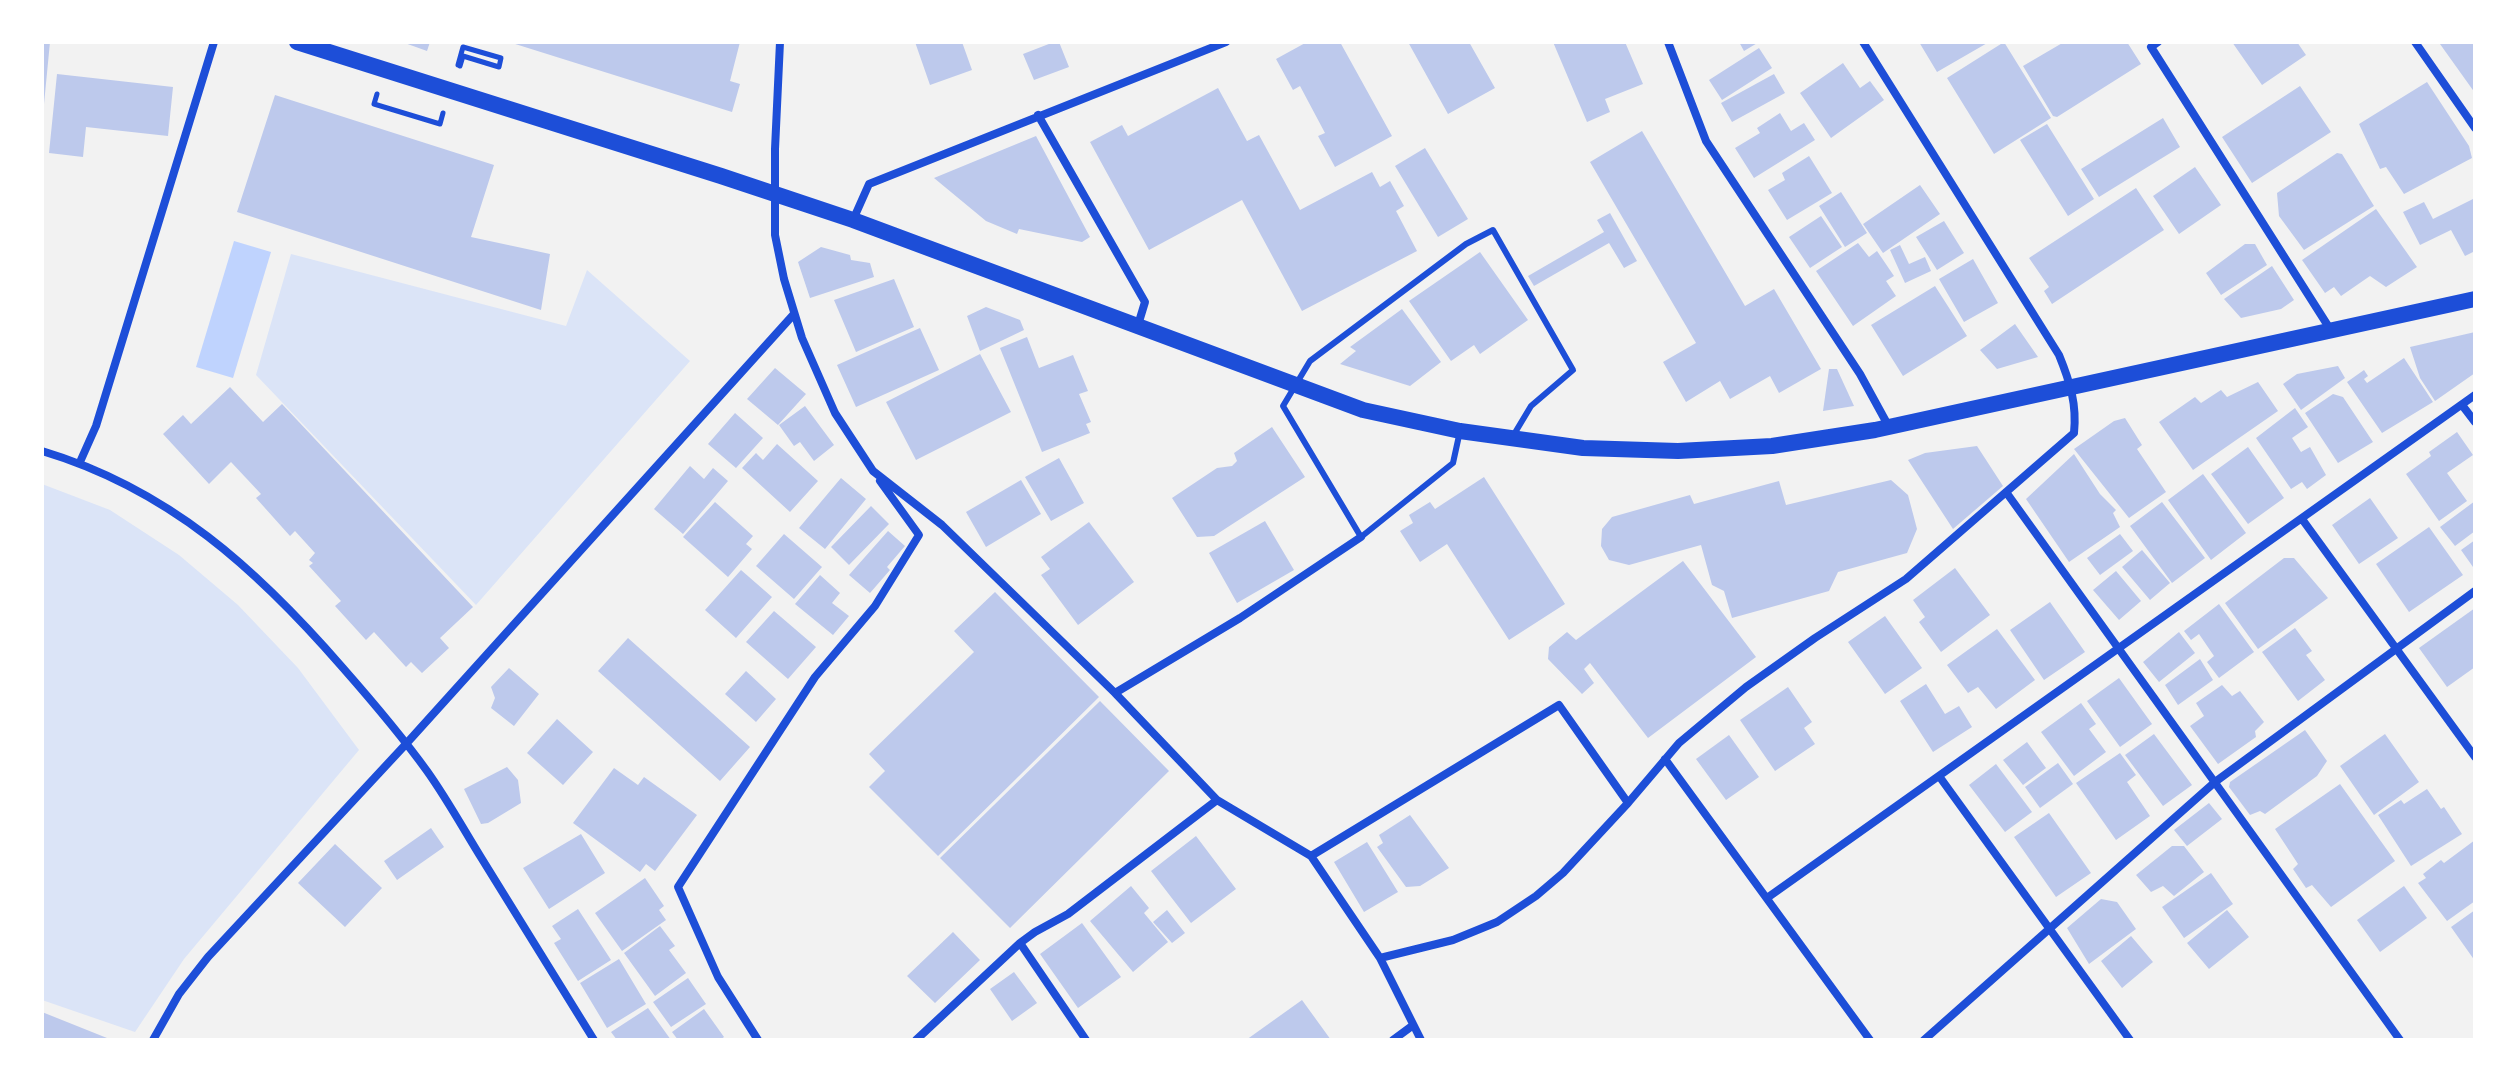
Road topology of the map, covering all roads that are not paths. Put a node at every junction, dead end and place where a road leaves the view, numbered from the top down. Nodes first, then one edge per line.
1 (214, 42) edge
2 (297, 42) edge
3 (780, 42) edge
4 (1226, 42) edge
5 (1668, 42) edge
6 (1863, 42) edge
7 (2158, 42) edge
8 (2415, 42) edge
9 (1038, 115) junction
10 (2475, 128) edge
11 (775, 194) junction
12 (853, 220) junction
13 (2475, 299) edge
14 (794, 314) junction
15 (1138, 325) junction
16 (2330, 330) junction
17 (1293, 386) junction
18 (2072, 387) junction
19 (2475, 395) edge
20 (2462, 405) junction
21 (2475, 422) edge
22 (1889, 427) junction
23 (1460, 431) junction
24 (1511, 439) junction
25 (42, 451) edge
26 (80, 462) junction
27 (873, 471) junction
28 (2006, 492) junction
29 (2302, 519) junction
30 (1361, 537) junction
31 (2475, 591) edge
32 (2119, 648) junction
33 (2396, 648) junction
34 (1115, 693) junction
35 (406, 744) junction
36 (2475, 757) edge
37 (1665, 759) junction
38 (1939, 776) junction
39 (2215, 782) junction
40 (1217, 800) junction
41 (1628, 803) junction
42 (1311, 856) junction
43 (1767, 898) junction
44 (2051, 929) junction
45 (1020, 943) junction
46 (1380, 958) junction
47 (1412, 1026) junction
48 (153, 1040) edge
49 (594, 1040) edge
50 (758, 1040) edge
51 (916, 1040) edge
52 (1086, 1040) edge
53 (1393, 1040) edge
54 (1421, 1040) edge
55 (1870, 1040) edge
56 (1924, 1040) edge
57 (2130, 1040) edge
58 (2400, 1040) edge

1 - 26 street
2 - 11 main road
3 - 11 street
4 - 9 street
5 - 22 street
6 - 18 street
7 - 16 street
8 - 10 street
9 - 12 street
9 - 15 street
11 - 12 main road
11 - 14 street
12 - 15 main road
13 - 16 main road
14 - 27 street
14 - 35 street
15 - 17 main road
16 - 18 main road
17 - 23 main road
17 - 24 lane
17 - 30 lane
18 - 22 main road
18 - 28 street
19 - 20 street
20 - 21 street
20 - 29 street
22 - 24 main road
23 - 24 main road
23 - 30 lane
25 - 26 street
26 - 35 street
27 - 34 street
27 - 50 street
28 - 32 street
28 - 37 street
29 - 32 street
29 - 33 street
30 - 34 street
31 - 33 street
32 - 38 street
32 - 39 street
33 - 36 street
33 - 39 street
34 - 40 street
35 - 48 street
35 - 49 street
37 - 41 street
37 - 43 street
38 - 43 street
38 - 44 street
39 - 44 street
39 - 58 street
40 - 42 street
40 - 45 street
41 - 42 street
41 - 46 street
42 - 46 street
43 - 55 street
44 - 56 street
44 - 57 street
45 - 51 street
45 - 52 street
46 - 47 street
47 - 53 street
47 - 54 street

